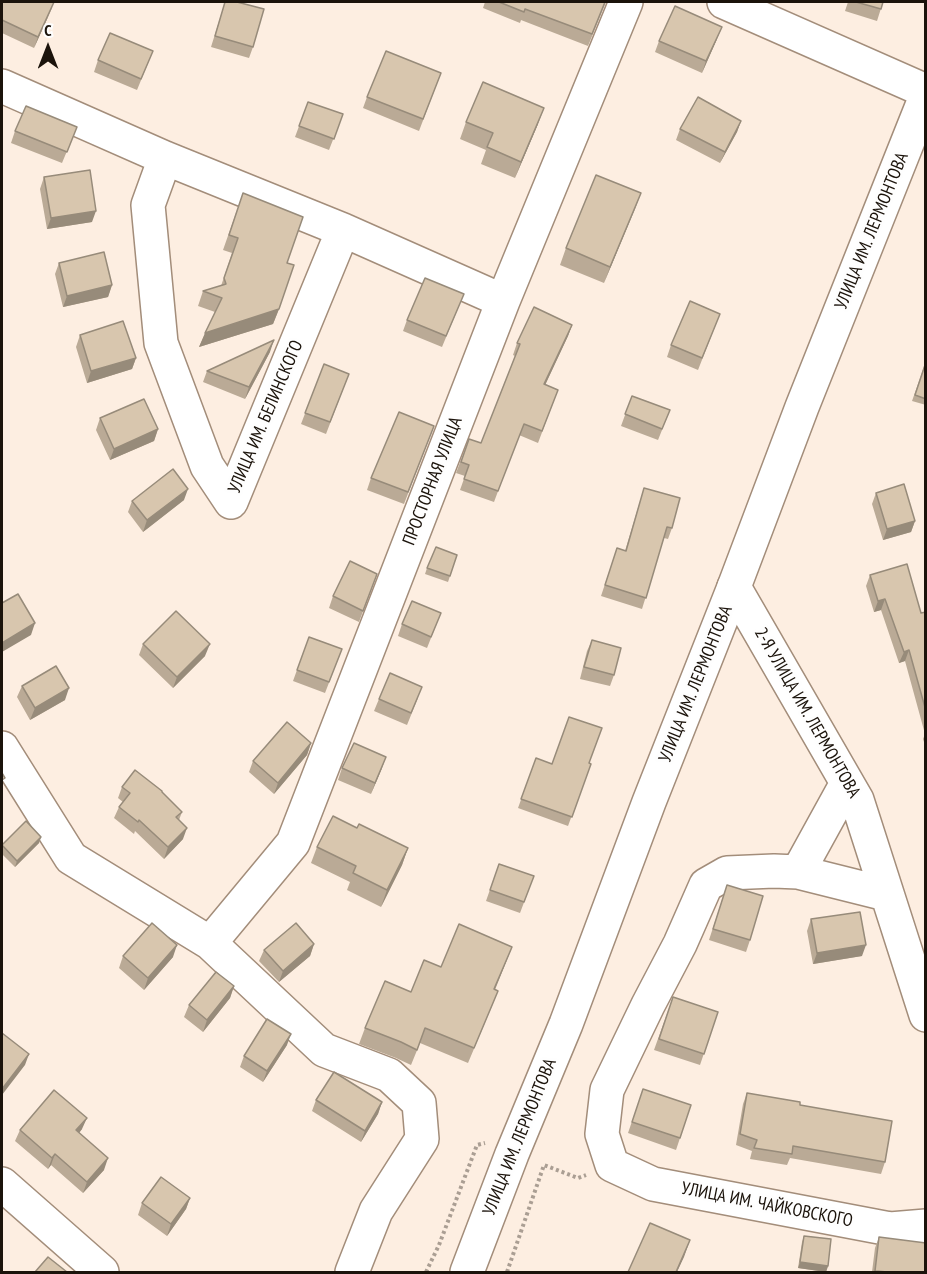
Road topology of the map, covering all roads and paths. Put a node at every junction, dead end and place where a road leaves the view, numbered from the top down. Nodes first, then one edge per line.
1 (626, 2) edge
2 (724, 2) edge
3 (2, 86) edge
4 (926, 91) edge
5 (926, 96) edge
6 (165, 158) junction
7 (343, 230) junction
8 (503, 300) junction
9 (734, 587) junction
10 (2, 748) edge
11 (848, 783) junction
12 (798, 872) junction
13 (886, 894) junction
14 (210, 943) junction
15 (926, 1015) edge
16 (485, 1143) dead end
17 (578, 1178) dead end
18 (2, 1184) edge
19 (926, 1226) edge
20 (102, 1272) edge
21 (352, 1272) edge
22 (426, 1272) edge
23 (466, 1272) edge
24 (507, 1272) edge

1 - 8 main road, ПРОСТОРНАЯ УЛИЦА
2 - 4 main road
3 - 6 main road
5 - 9 main road, УЛИЦА ИМ. ЛЕРМОНТОВА
6 - 7 main road
6 - 7 main road, УЛИЦА ИМ. БЕЛИНСКОГО
7 - 8 main road
8 - 14 main road, ПРОСТОРНАЯ УЛИЦА
9 - 11 main road, 2-Я УЛИЦА ИМ. ЛЕРМОНТОВА
9 - 23 main road, УЛИЦА ИМ. ЛЕРМОНТОВА
10 - 14 main road
11 - 12 main road
11 - 13 main road, 2-Я УЛИЦА ИМ. ЛЕРМОНТОВА
12 - 13 main road
12 - 19 main road, УЛИЦА ИМ. ЧАЙКОВСКОГО
13 - 15 main road, 2-Я УЛИЦА ИМ. ЛЕРМОНТОВА
14 - 21 main road
16 - 22 path
17 - 24 path
18 - 20 main road

